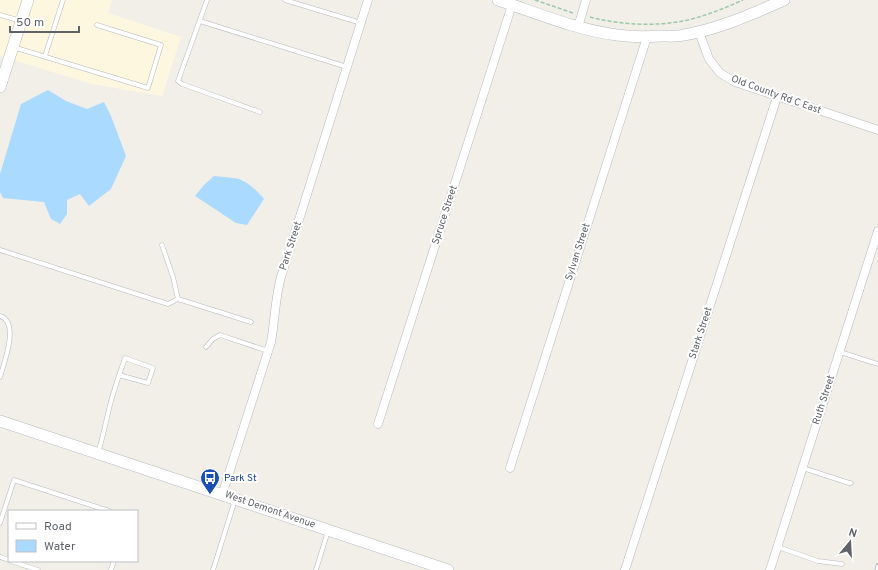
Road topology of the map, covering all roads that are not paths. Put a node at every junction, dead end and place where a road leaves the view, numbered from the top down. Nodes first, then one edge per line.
1 (28, 0) edge
2 (63, 0) edge
3 (207, 0) edge
4 (285, 0) edge
5 (368, 0) edge
6 (498, 0) edge
7 (586, 0) edge
8 (784, 0) edge
9 (773, 2) edge
10 (512, 5) junction
11 (0, 15) edge
12 (200, 21) junction
13 (21, 22) junction
14 (361, 24) junction
15 (97, 25) dead end
16 (578, 27) junction
17 (699, 32) junction
18 (647, 37) junction
19 (13, 47) junction
20 (45, 56) junction
21 (347, 67) junction
22 (0, 87) edge
23 (777, 97) junction
24 (260, 112) dead end
25 (878, 130) edge
26 (878, 230) edge
27 (162, 245) dead end
28 (0, 250) edge
29 (178, 299) junction
30 (0, 316) edge
31 (251, 322) dead end
32 (206, 347) dead end
33 (268, 351) junction
34 (840, 352) junction
35 (878, 364) edge
36 (120, 375) junction
37 (0, 377) edge
38 (0, 421) edge
39 (378, 424) dead end
40 (98, 453) junction
41 (510, 468) dead end
42 (803, 468) junction
43 (852, 483) dead end
44 (222, 494) junction
45 (235, 499) junction
46 (106, 510) edge
47 (0, 523) edge
48 (328, 530) junction
49 (778, 548) junction
50 (13, 562) edge
51 (842, 564) dead end
52 (38, 570) edge
53 (213, 570) edge
54 (316, 570) edge
55 (448, 570) edge
56 (625, 570) edge
57 (770, 570) edge

1 - 13 street
2 - 20 lane
3 - 12 lane
4 - 14 lane
5 - 14 street, Park Street
6 - 10 street
7 - 16 street
8 - 9 street
9 - 17 street
10 - 16 street
10 - 39 street, Spruce Street
11 - 13 lane
12 - 21 lane
12 - 24 lane
13 - 19 street
14 - 21 street, Park Street
15 - 20 lane
16 - 18 street
17 - 18 street
17 - 23 street, Old County Rd C East
18 - 41 street, Sylvan Street
19 - 20 lane
19 - 22 street
21 - 33 street, Park Street
23 - 25 street, Old County Rd C East
23 - 56 street, Stark Street
26 - 34 street, Ruth Street
27 - 29 lane
28 - 29 lane
29 - 31 lane
30 - 37 lane
32 - 33 lane
33 - 44 street, Park Street
34 - 35 lane
34 - 42 street, Ruth Street
36 - 36 lane
36 - 40 lane
38 - 40 street, West Demont Avenue
40 - 44 street, West Demont Avenue
42 - 43 lane
42 - 49 street, Ruth Street
44 - 45 street, West Demont Avenue
45 - 48 street, West Demont Avenue
45 - 53 lane
46 - 47 lane
48 - 54 lane
48 - 55 street, West Demont Avenue
49 - 51 lane
49 - 57 street, Ruth Street
50 - 52 lane

